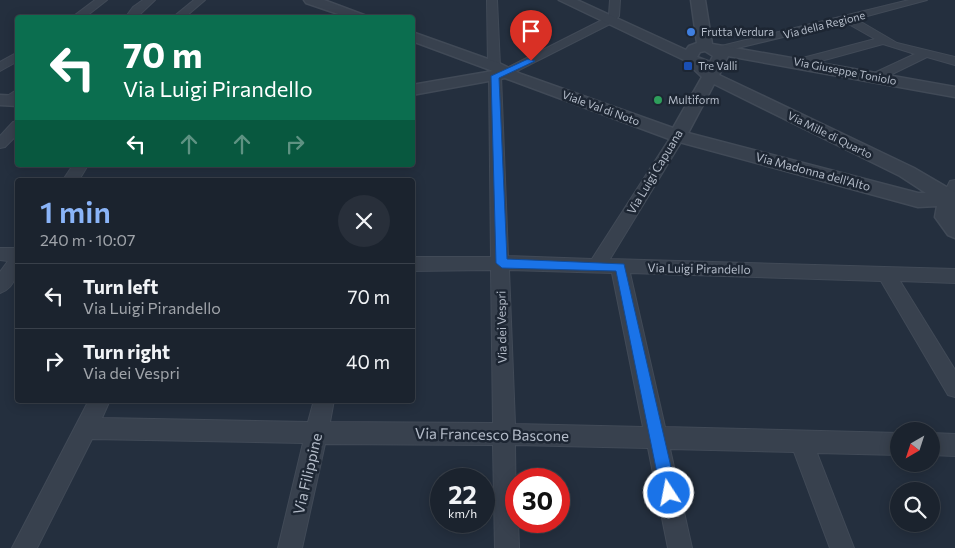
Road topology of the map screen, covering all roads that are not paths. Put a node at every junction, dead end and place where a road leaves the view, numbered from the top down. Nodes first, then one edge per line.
1 (102, 0) edge
2 (150, 0) edge
3 (200, 0) edge
4 (311, 0) edge
5 (492, 0) edge
6 (566, 0) edge
7 (615, 0) edge
8 (698, 0) edge
9 (922, 0) edge
10 (80, 15) edge
11 (132, 15) edge
12 (181, 15) edge
13 (356, 15) edge
14 (848, 19) junction
15 (610, 20) junction
16 (415, 37) edge
17 (884, 40) junction
18 (927, 53) junction
19 (710, 55) junction
20 (15, 57) edge
21 (955, 61) edge
22 (799, 62) junction
23 (0, 67) edge
24 (498, 72) junction
25 (876, 77) junction
26 (415, 89) edge
27 (955, 92) edge
28 (15, 128) edge
29 (678, 136) junction
30 (0, 144) edge
31 (80, 167) edge
32 (72, 178) edge
33 (953, 195) edge
34 (955, 230) edge
35 (0, 254) edge
36 (15, 255) edge
37 (502, 263) junction
38 (415, 264) edge
39 (15, 265) edge
40 (598, 266) junction
41 (620, 267) junction
42 (886, 274) junction
43 (955, 276) edge
44 (0, 286) edge
45 (955, 388) edge
46 (98, 403) edge
47 (323, 403) edge
48 (86, 428) junction
49 (317, 434) junction
50 (503, 434) junction
51 (658, 438) junction
52 (801, 441) junction
53 (890, 444) edge
54 (940, 444) edge
55 (955, 445) edge
56 (24, 548) edge
57 (290, 548) edge
58 (507, 548) edge
59 (680, 548) edge
60 (842, 548) edge

1 - 10 street
2 - 11 street
3 - 12 street
4 - 13 street
5 - 24 street, Via dei Vespri
6 - 15 street, Via Mille di Quarto
7 - 15 street
8 - 19 street
9 - 14 street, Via della Regione
14 - 17 street
14 - 19 street, Via della Regione
15 - 19 street, Via Mille di Quarto
15 - 24 street
16 - 24 street, Viale Val di Noto
17 - 18 street
17 - 22 street
18 - 21 street
18 - 25 street
19 - 22 street, Via Giuseppe Toniolo
19 - 29 street, Via Luigi Capuana
19 - 33 street, Via Mille di Quarto
20 - 23 street
22 - 25 street, Via Giuseppe Toniolo
24 - 26 street
24 - 29 street, Viale Val di Noto
24 - 37 street, Via dei Vespri
25 - 27 street, Via Giuseppe Toniolo
28 - 30 street
29 - 33 street, Via Madonna dell'Alto
29 - 40 street, Via Luigi Capuana
31 - 32 street
33 - 34 street
35 - 36 street
37 - 38 street, Via Luigi Pirandello
37 - 40 street, Via Luigi Pirandello
37 - 50 street, Via dei Vespri
39 - 44 street
40 - 41 street, Via Luigi Pirandello
41 - 42 street, Via Luigi Pirandello
41 - 51 street
42 - 43 street, Via Luigi Pirandello
42 - 45 street
46 - 48 street
47 - 49 street, Via Filippine
48 - 49 street, Via Francesco Bascone
48 - 56 street
49 - 50 street, Via Francesco Bascone
49 - 57 street, Via Filippine
50 - 51 street, Via Francesco Bascone
50 - 58 street, Via dei Vespri
51 - 52 street, Via Francesco Bascone
51 - 59 street
52 - 53 street, Via Francesco Bascone
52 - 60 street
54 - 55 street

